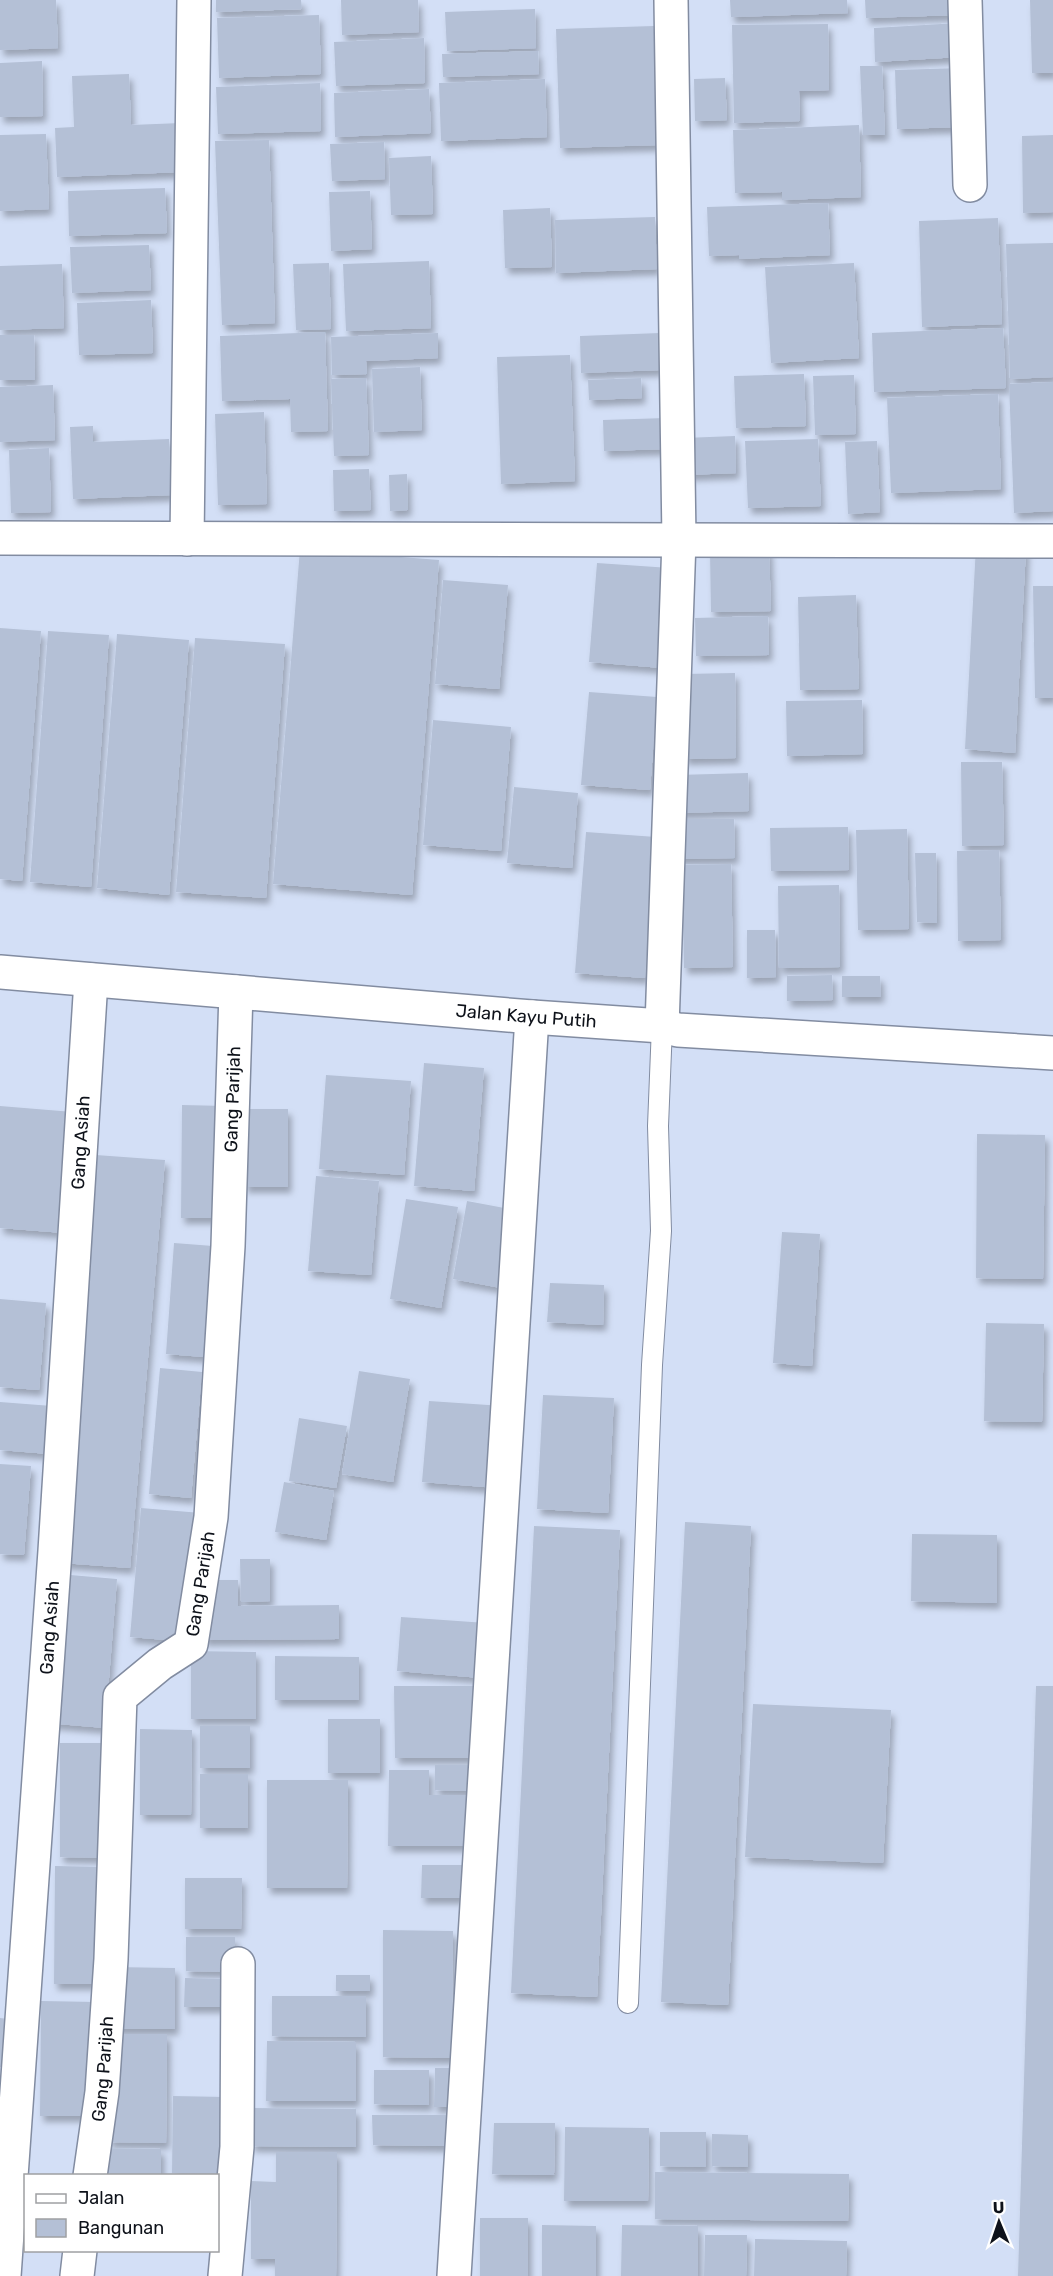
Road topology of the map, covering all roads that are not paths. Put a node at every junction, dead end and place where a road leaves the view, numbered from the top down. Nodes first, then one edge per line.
1 (194, 0) edge
2 (671, 0) edge
3 (965, 0) edge
4 (970, 185) dead end
5 (0, 538) edge
6 (187, 539) junction
7 (679, 540) junction
8 (1053, 541) edge
9 (0, 972) edge
10 (91, 980) junction
11 (236, 992) junction
12 (532, 1017) junction
13 (662, 1026) junction
14 (1053, 1053) edge
15 (238, 1964) dead end
16 (628, 2003) dead end
17 (90, 2174) edge
18 (80, 2252) edge
19 (4, 2276) edge
20 (76, 2276) edge
21 (225, 2276) edge
22 (454, 2276) edge

1 - 6 street
2 - 7 street
3 - 4 street
5 - 6 street
6 - 7 street
7 - 8 street
7 - 13 street
9 - 10 street, Jalan Kayu Putih
10 - 11 street, Jalan Kayu Putih
10 - 19 street, Gang Asiah
11 - 12 street, Jalan Kayu Putih
11 - 17 street, Gang Parijah
12 - 13 street, Jalan Kayu Putih
12 - 22 street
13 - 14 street, Jalan Kayu Putih
13 - 16 lane
15 - 21 street
18 - 20 street

